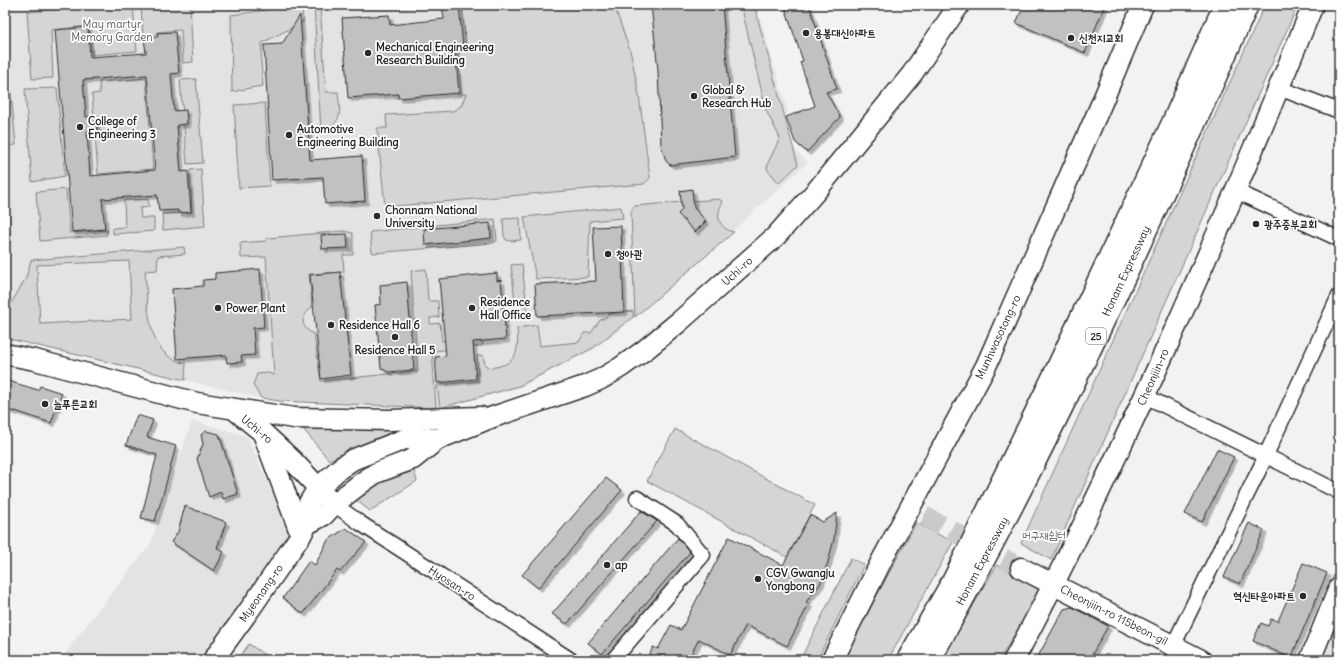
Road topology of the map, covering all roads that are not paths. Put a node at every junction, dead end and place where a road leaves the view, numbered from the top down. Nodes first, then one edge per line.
1 (959, 5) edge
2 (1143, 5) edge
3 (1225, 5) edge
4 (1247, 5) edge
5 (1313, 5) edge
6 (1279, 88) junction
7 (1339, 111) edge
8 (1236, 191) junction
9 (1339, 239) edge
10 (1339, 296) edge
11 (5, 354) edge
12 (1145, 396) junction
13 (234, 410) junction
14 (493, 417) junction
15 (262, 431) junction
16 (438, 439) junction
17 (1266, 457) junction
18 (318, 488) junction
19 (1339, 492) edge
20 (637, 498) dead end
21 (334, 504) junction
22 (304, 530) junction
23 (1021, 568) tunnel mouth
24 (1054, 584) junction
25 (1339, 588) edge
26 (1173, 646) junction
27 (213, 660) edge
28 (571, 660) edge
29 (613, 660) edge
30 (832, 660) edge
31 (908, 660) edge
32 (929, 660) edge
33 (1014, 660) edge
34 (1200, 660) edge
35 (1310, 660) edge

1 - 14 main road, Uchi-ro
2 - 30 main road, Munhwasotong-ro
3 - 31 highway, Honam Expressway / 25
4 - 32 highway, Honam Expressway / 25
5 - 6 main road, Cheonjiin-ro
6 - 7 street
6 - 8 main road, Cheonjiin-ro
8 - 9 street
8 - 12 main road, Cheonjiin-ro
10 - 17 street, Cheonjiin-ro 115beon-gil
11 - 13 main road, Uchi-ro
12 - 17 street
12 - 24 main road, Cheonjiin-ro
13 - 14 main road
13 - 15 main road, Uchi-ro
14 - 16 main road, Uchi-ro
15 - 18 main road, Uchi-ro
15 - 22 main road
16 - 18 main road, Uchi-ro
16 - 21 main road, Uchi-ro
17 - 19 street
17 - 26 street, Cheonjiin-ro 115beon-gil
18 - 21 main road
18 - 22 main road, Myeonang-ro
20 - 29 street
21 - 22 main road, Myeonang-ro
21 - 28 street, Hyosan-ro
22 - 27 main road, Myeonang-ro
23 - 24 main road, Cheonjiin-ro 115beon-gil
24 - 26 main road, Cheonjiin-ro 115beon-gil
24 - 33 main road, Cheonjiin-ro
25 - 35 main road
26 - 34 main road, Cheonjiin-ro 115beon-gil

